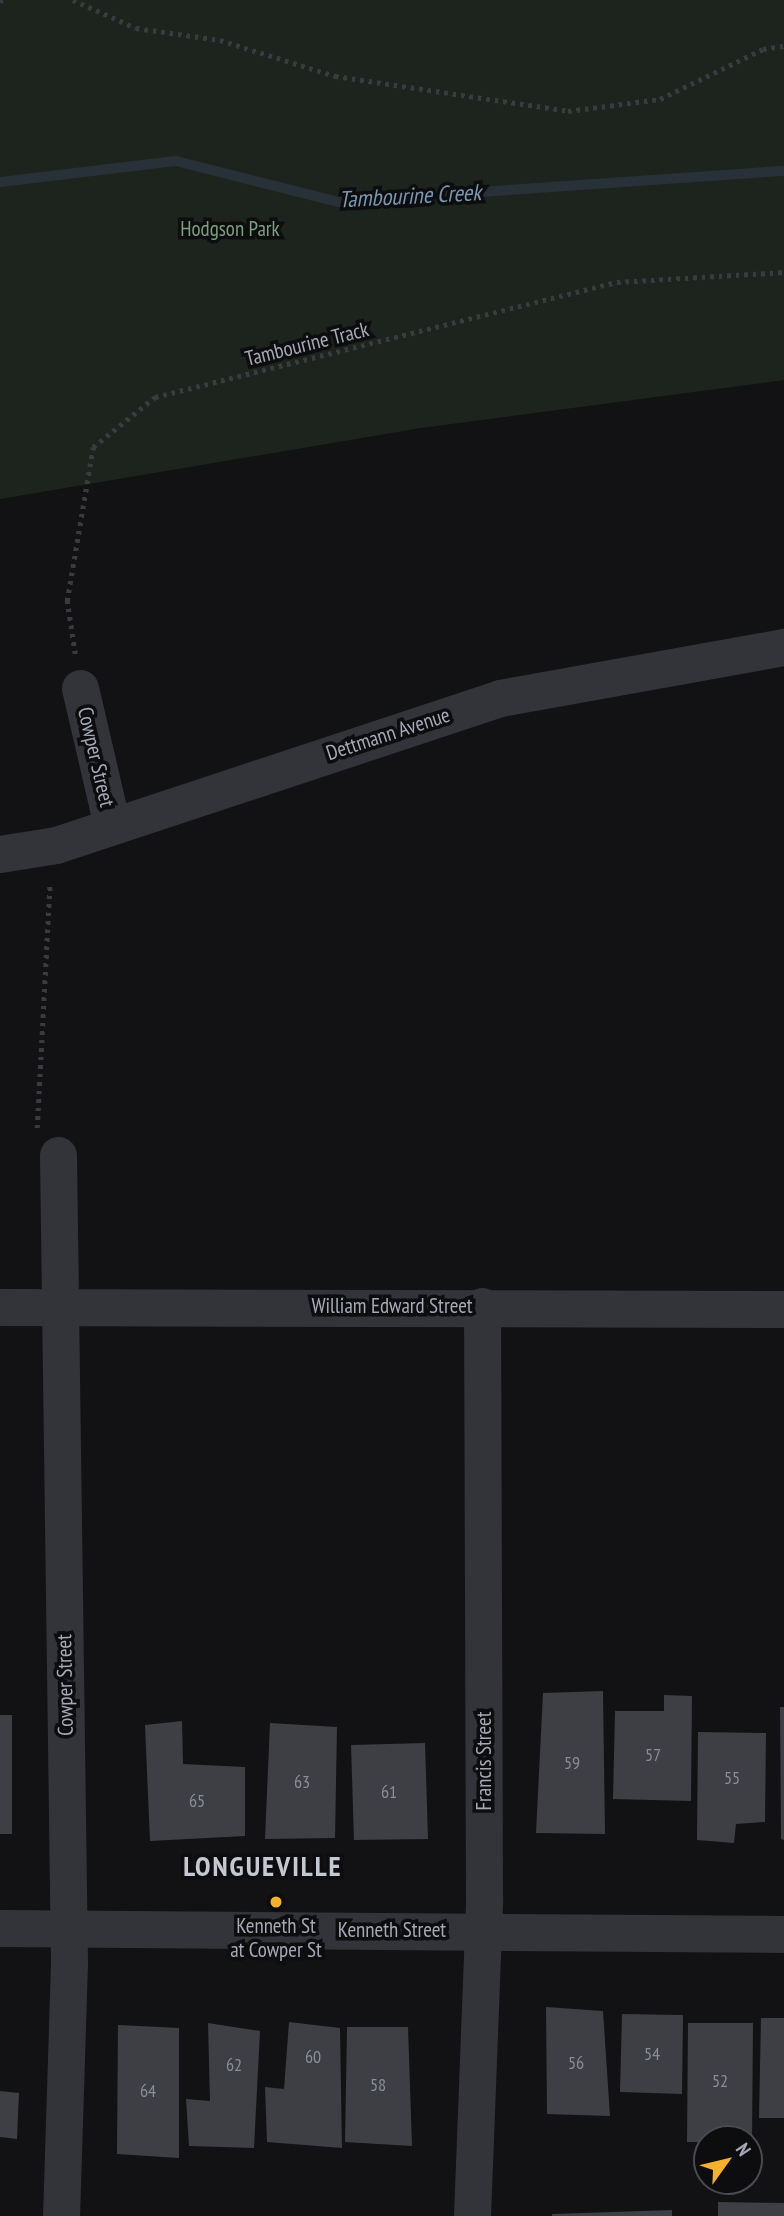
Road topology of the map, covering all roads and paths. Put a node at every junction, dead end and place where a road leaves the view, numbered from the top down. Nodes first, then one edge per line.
1 (73, 0) edge
2 (784, 46) edge
3 (784, 272) edge
4 (784, 647) edge
5 (80, 688) joint
6 (112, 825) junction
7 (51, 846) junction
8 (0, 854) edge
9 (48, 1146) joint
10 (482, 1306) junction
11 (0, 1307) edge
12 (61, 1307) junction
13 (784, 1309) edge
14 (0, 1928) edge
15 (69, 1928) junction
16 (483, 1930) junction
17 (784, 1934) edge
18 (61, 2216) edge
19 (472, 2216) edge

1 - 2 path
3 - 5 path, Tambourine Track
4 - 6 street, Dettmann Avenue
5 - 6 street, Cowper Street
6 - 7 street, Dettmann Avenue
7 - 8 street, Dettmann Avenue
7 - 9 path
9 - 12 street, Cowper Street
10 - 12 street, William Edward Street
10 - 13 street, William Edward Street
10 - 16 street, Francis Street
11 - 12 street, William Edward Street
12 - 15 street, Cowper Street
14 - 15 street, Kenneth Street
15 - 16 street, Kenneth Street
15 - 18 street, Cowper Street
16 - 17 street, Kenneth Street
16 - 19 street, Francis Street

